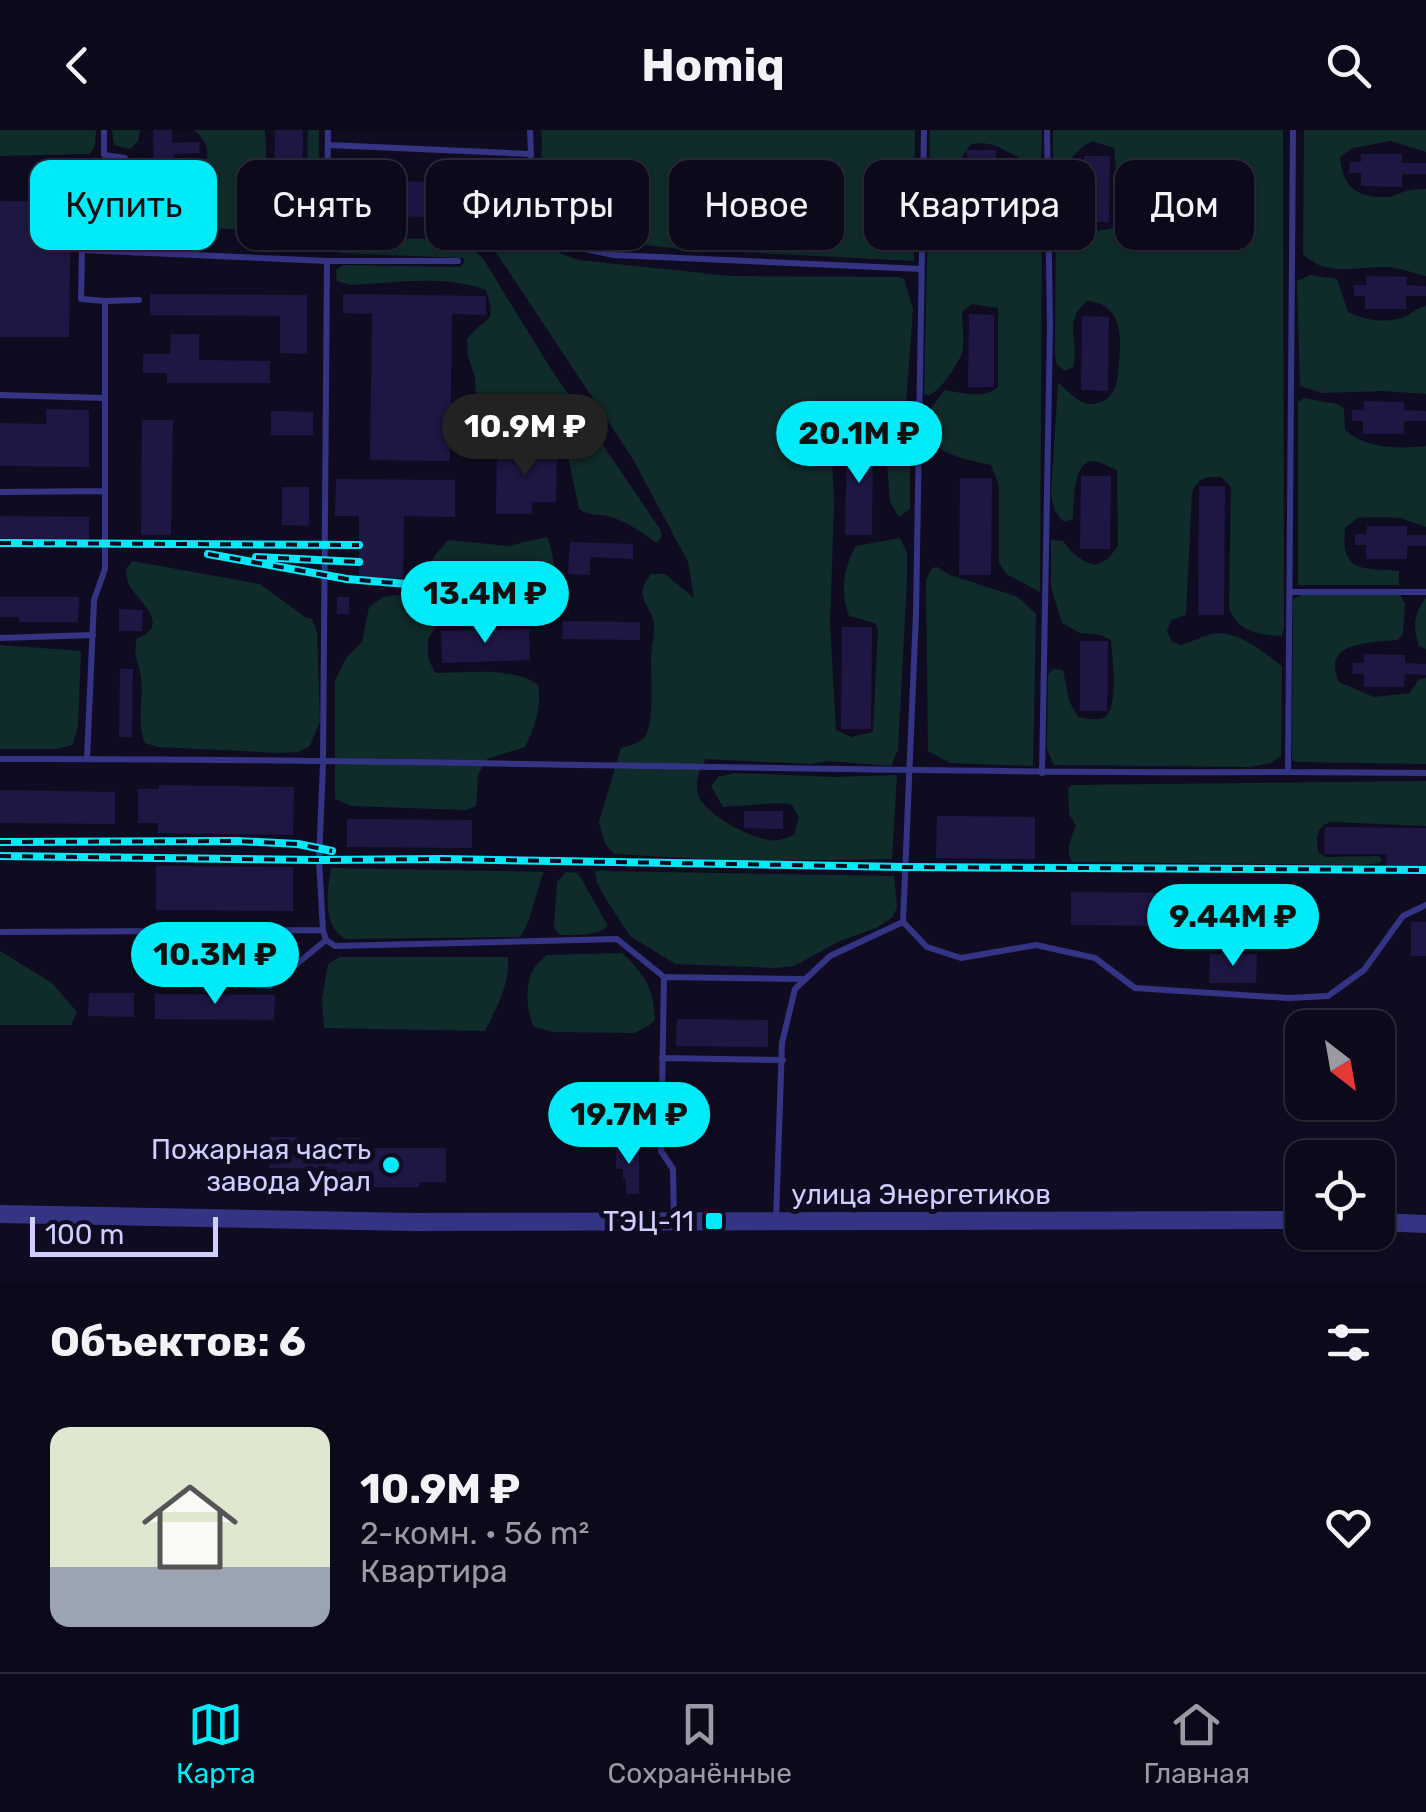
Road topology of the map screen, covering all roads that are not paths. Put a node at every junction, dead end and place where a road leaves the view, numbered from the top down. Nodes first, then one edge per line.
1 (104, 130) edge
2 (328, 130) edge
3 (530, 130) edge
4 (924, 130) edge
5 (1047, 130) edge
6 (1292, 130) edge
7 (328, 146) junction
8 (531, 154) junction
9 (328, 160) edge
10 (82, 250) joint
11 (135, 253) junction
12 (327, 261) junction
13 (458, 261) dead end
14 (921, 269) junction
15 (139, 300) dead end
16 (105, 301) junction
17 (0, 396) edge
18 (105, 398) junction
19 (105, 490) junction
20 (0, 492) edge
21 (1289, 592) junction
22 (1426, 592) edge
23 (93, 636) junction
24 (0, 638) edge
25 (0, 759) edge
26 (88, 759) junction
27 (323, 763) junction
28 (909, 771) junction
29 (1288, 772) junction
30 (1042, 773) junction
31 (1426, 773) edge
32 (1426, 906) edge
33 (903, 922) junction
34 (323, 930) junction
35 (172, 931) junction
36 (0, 932) edge
37 (326, 940) junction
38 (174, 956) junction
39 (234, 960) dead end
40 (664, 977) junction
41 (805, 980) junction
42 (662, 1058) junction
43 (783, 1060) junction
44 (0, 1214) edge
45 (1285, 1220) edge
46 (674, 1221) junction
47 (776, 1222) junction
48 (1395, 1223) edge
49 (1426, 1224) edge

1 - 11 lane
2 - 7 lane
3 - 8 lane
4 - 14 lane
5 - 30 lane
6 - 21 lane
7 - 8 lane
7 - 9 lane
8 - 14 lane
10 - 11 lane
10 - 16 lane
11 - 12 lane
12 - 13 lane
12 - 27 lane
14 - 28 lane
15 - 16 lane
16 - 18 lane
17 - 18 lane
18 - 19 lane
19 - 20 lane
19 - 23 lane
21 - 22 lane
21 - 29 lane
23 - 24 lane
23 - 26 lane
25 - 26 lane
26 - 27 lane
27 - 28 lane
27 - 34 lane
28 - 30 lane
28 - 33 lane
29 - 30 lane
29 - 31 lane
32 - 33 lane
33 - 41 lane
34 - 35 lane
34 - 37 lane
35 - 36 lane
35 - 38 lane
37 - 38 lane
37 - 40 lane
38 - 39 lane
40 - 41 lane
40 - 42 lane
41 - 43 lane
42 - 43 lane
42 - 46 lane
43 - 47 lane
44 - 46 street, улица Энергетиков
45 - 47 street, улица Энергетиков
46 - 47 street, улица Энергетиков
48 - 49 street

